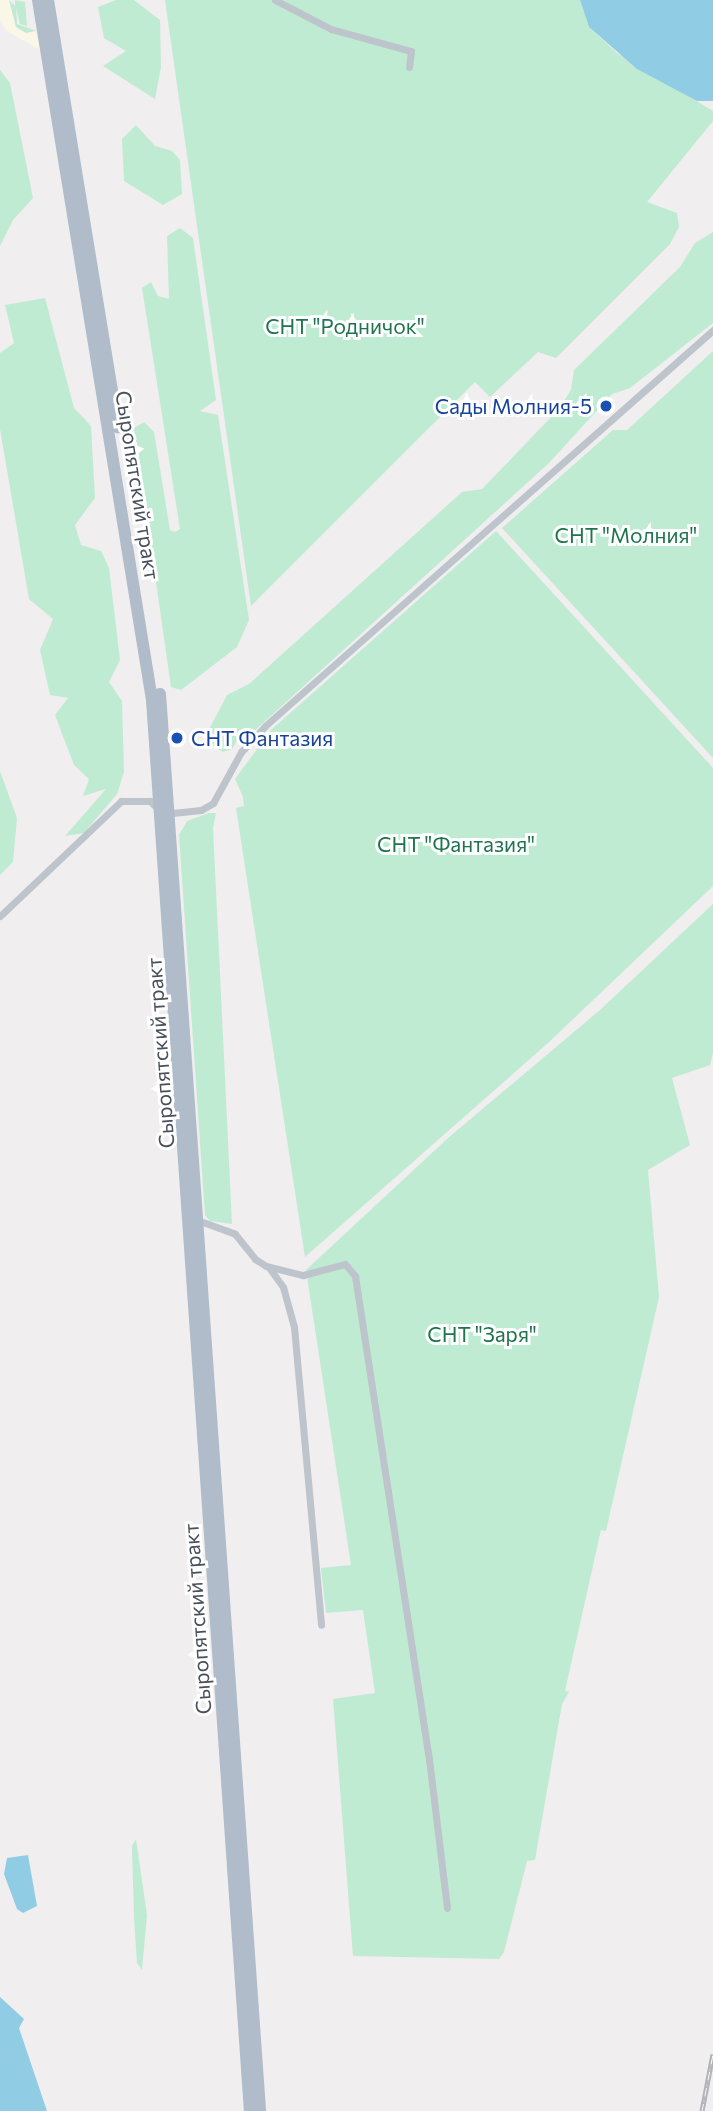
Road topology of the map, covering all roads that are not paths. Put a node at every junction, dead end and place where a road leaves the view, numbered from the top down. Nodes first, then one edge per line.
1 (38, 0) edge
2 (48, 0) edge
3 (275, 0) edge
4 (409, 67) dead end
5 (713, 330) edge
6 (167, 814) junction
7 (0, 916) edge
8 (200, 1221) junction
9 (267, 1266) junction
10 (321, 1625) dead end
11 (447, 1909) dead end
12 (250, 2111) edge
13 (260, 2111) edge

1 - 6 main road, Сыропятский тракт
2 - 6 main road, Сыропятский тракт
3 - 4 street
5 - 6 street
6 - 7 street
6 - 8 main road, Сыропятский тракт
6 - 12 main road, Сыропятский тракт
8 - 9 street
8 - 13 main road, Сыропятский тракт
9 - 10 street
9 - 11 street

